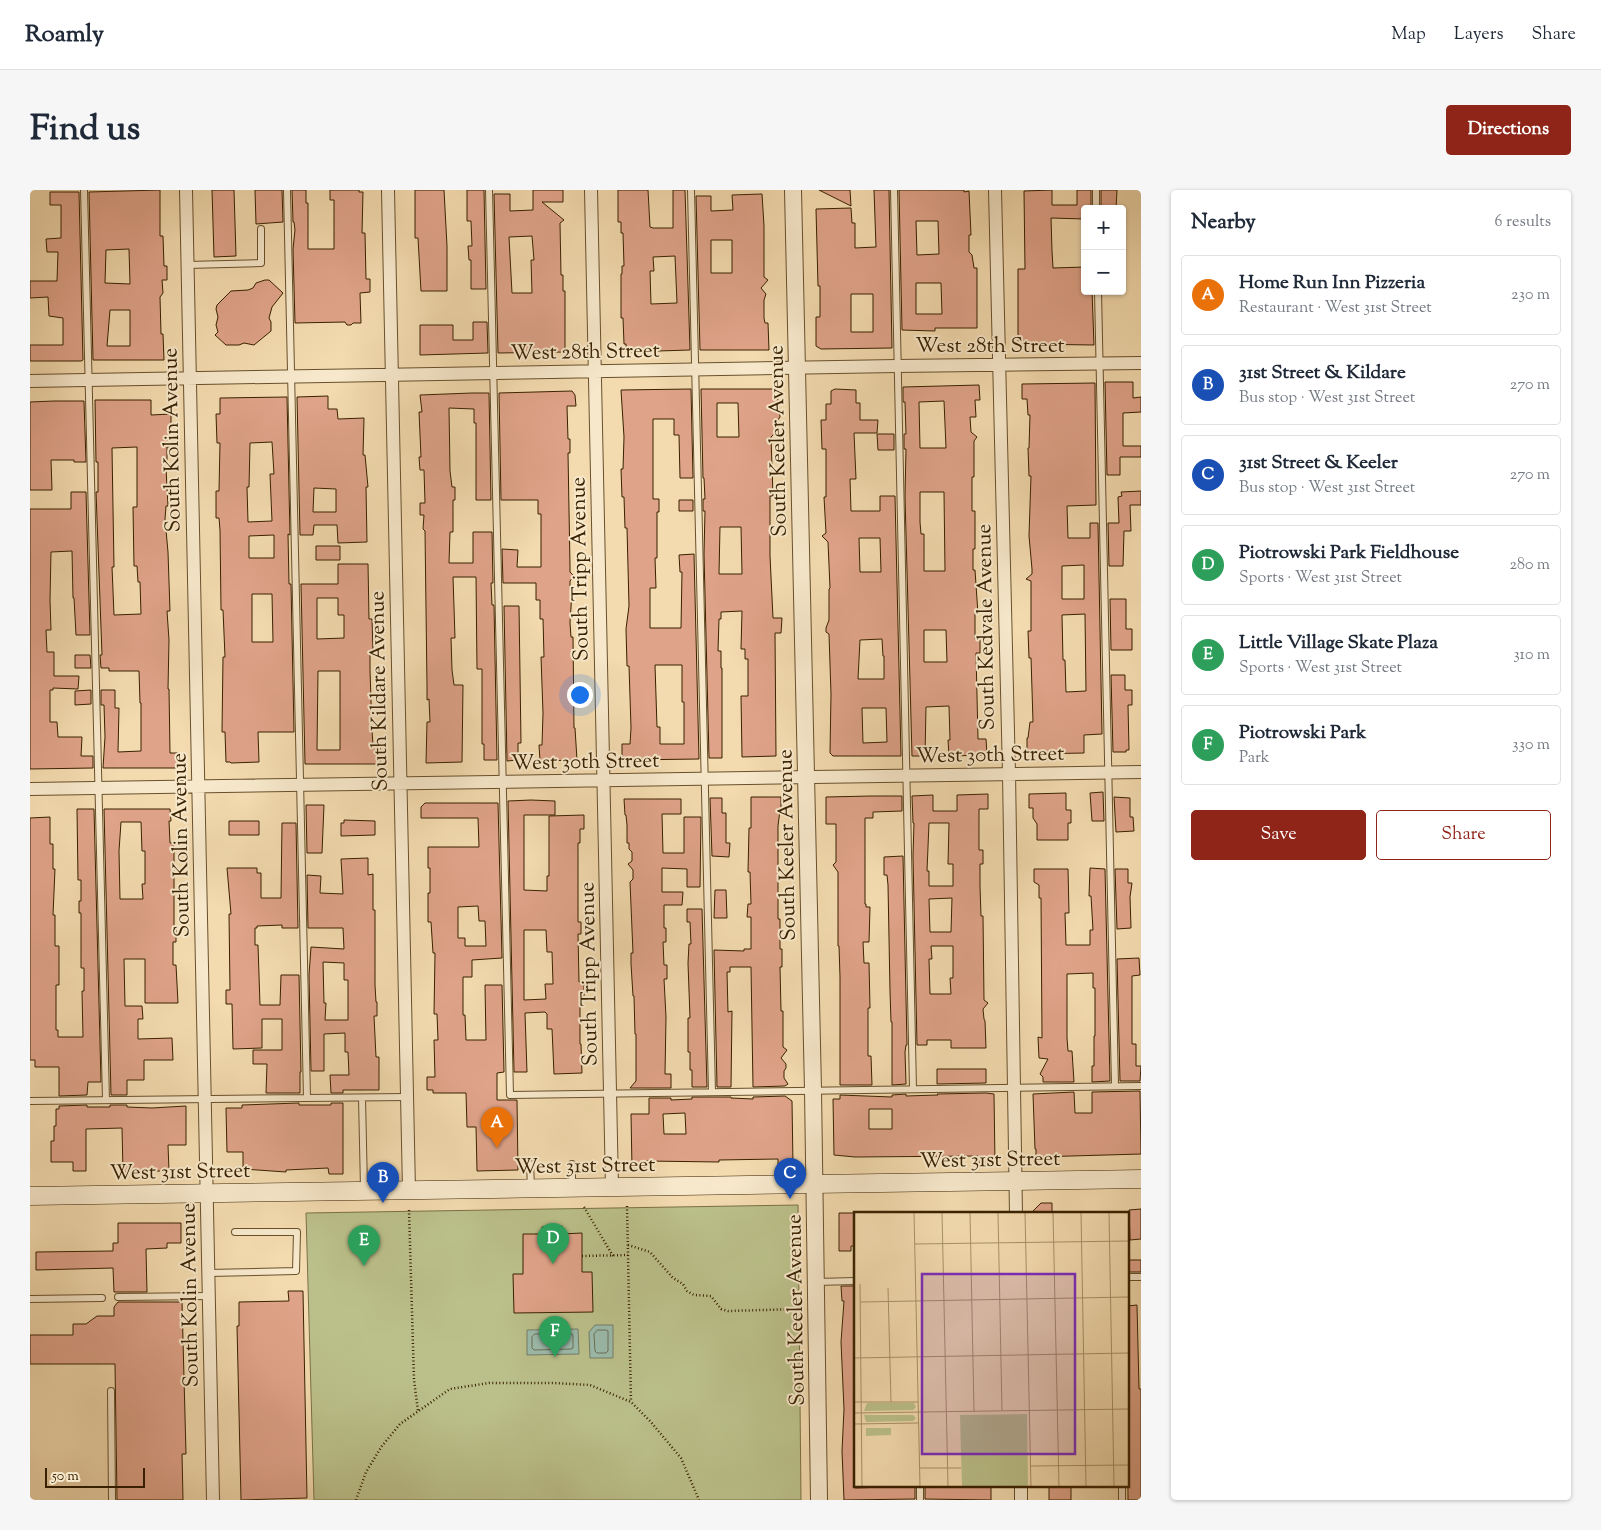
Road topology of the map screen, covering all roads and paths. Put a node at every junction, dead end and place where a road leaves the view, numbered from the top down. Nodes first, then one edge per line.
1 (84, 190) edge
2 (186, 190) edge
3 (287, 190) edge
4 (388, 190) edge
5 (489, 190) edge
6 (591, 190) edge
7 (691, 190) edge
8 (793, 190) edge
9 (894, 190) edge
10 (995, 190) edge
11 (1096, 190) edge
12 (1096, 205) edge
13 (260, 229) dead end
14 (187, 265) junction
15 (1098, 295) edge
16 (1141, 363) edge
17 (1100, 364) junction
18 (999, 365) junction
19 (898, 366) junction
20 (797, 368) junction
21 (695, 370) junction
22 (595, 371) junction
23 (493, 373) junction
24 (392, 374) junction
25 (291, 376) junction
26 (190, 377) junction
27 (88, 379) junction
28 (30, 381) edge
29 (1109, 772) junction
30 (1141, 772) edge
31 (1009, 774) junction
32 (907, 776) junction
33 (806, 777) junction
34 (704, 779) junction
35 (604, 780) junction
36 (502, 782) junction
37 (400, 784) junction
38 (300, 785) junction
39 (198, 787) junction
40 (98, 788) junction
41 (30, 789) edge
42 (1115, 1086) junction
43 (1141, 1086) edge
44 (1014, 1087) junction
45 (913, 1089) junction
46 (813, 1090) junction
47 (712, 1092) junction
48 (610, 1093) junction
49 (407, 1097) junction
50 (307, 1098) junction
51 (362, 1098) junction
52 (106, 1100) junction
53 (205, 1100) junction
54 (30, 1101) edge
55 (530, 1164) dead end
56 (572, 1164) dead end
57 (1141, 1179) edge
58 (1015, 1181) junction
59 (814, 1184) junction
60 (612, 1187) junction
61 (531, 1188) junction
62 (572, 1188) junction
63 (409, 1190) junction
64 (364, 1191) junction
65 (207, 1194) junction
66 (30, 1196) edge
67 (627, 1206) dead end
68 (584, 1207) dead end
69 (409, 1210) dead end
70 (1016, 1212) edge
71 (235, 1232) dead end
72 (628, 1245) junction
73 (628, 1255) junction
74 (582, 1256) dead end
75 (613, 1256) junction
76 (208, 1273) junction
77 (1128, 1277) edge
78 (1141, 1277) edge
79 (854, 1281) edge
80 (816, 1282) junction
81 (209, 1296) junction
82 (118, 1297) dead end
83 (102, 1298) dead end
84 (30, 1299) edge
85 (798, 1309) dead end
86 (111, 1391) dead end
87 (631, 1402) junction
88 (418, 1411) junction
89 (112, 1500) edge
90 (212, 1500) edge
91 (356, 1500) edge
92 (699, 1500) edge
93 (819, 1500) edge

1 - 27 lane
2 - 14 street, South Kolin Avenue
3 - 25 lane
4 - 24 street, South Kildare Avenue
5 - 23 lane
6 - 22 street, South Tripp Avenue
7 - 21 lane
8 - 20 street, South Keeler Avenue
9 - 19 lane
10 - 18 street, South Kedvale Avenue
11 - 12 lane
13 - 14 lane
14 - 26 street, South Kolin Avenue
15 - 17 lane
16 - 17 street, West 28th Street
17 - 18 street, West 28th Street
17 - 29 lane
18 - 19 street, West 28th Street
18 - 31 street, South Kedvale Avenue
19 - 20 street, West 28th Street
19 - 32 lane
20 - 21 street, West 28th Street
20 - 33 street, South Keeler Avenue
21 - 22 street, West 28th Street
21 - 34 lane
22 - 23 street, West 28th Street
22 - 35 street, South Tripp Avenue
23 - 24 street, West 28th Street
23 - 36 lane
24 - 25 street, West 28th Street
24 - 37 street, South Kildare Avenue
25 - 26 street, West 28th Street
25 - 38 lane
26 - 27 street, West 28th Street
26 - 39 street, South Kolin Avenue
27 - 28 street, West 28th Street
27 - 40 lane
29 - 30 street, West 30th Street
29 - 31 street, West 30th Street
29 - 42 lane
31 - 32 street, West 30th Street
31 - 44 street, South Kedvale Avenue
32 - 33 street, West 30th Street
32 - 45 lane
33 - 34 street, West 30th Street
33 - 46 street, South Keeler Avenue
34 - 35 street, West 30th Street
34 - 47 lane
35 - 36 street, West 30th Street
35 - 48 street, South Tripp Avenue
36 - 37 street, West 30th Street
36 - 48 lane
37 - 38 street, West 30th Street
37 - 49 street, South Kildare Avenue
38 - 39 street, West 30th Street
38 - 50 lane
39 - 40 street, West 30th Street
39 - 53 street, South Kolin Avenue
40 - 41 street, West 30th Street
40 - 52 lane
42 - 43 lane
42 - 44 lane
44 - 45 lane
44 - 58 street, South Kedvale Avenue
45 - 46 lane
46 - 47 lane
46 - 59 street, South Keeler Avenue
47 - 48 lane
48 - 60 street, South Tripp Avenue
49 - 51 lane
49 - 63 street, South Kildare Avenue
50 - 51 lane
50 - 53 lane
51 - 64 lane
52 - 53 lane
52 - 54 lane
53 - 65 street, South Kolin Avenue
55 - 61 lane
56 - 62 lane
57 - 58 main road, West 31st Street
58 - 59 main road, West 31st Street
58 - 70 street, South Kedvale Avenue
59 - 60 main road, West 31st Street
59 - 80 street, South Keeler Avenue
60 - 62 main road, West 31st Street
61 - 62 main road, West 31st Street
61 - 63 main road, West 31st Street
63 - 64 main road, West 31st Street
64 - 65 main road, West 31st Street
65 - 66 main road, West 31st Street
65 - 76 street, South Kolin Avenue
67 - 72 path
68 - 75 path
69 - 88 path
71 - 76 lane
72 - 73 path
72 - 85 path
73 - 75 path
73 - 87 path
74 - 75 path
76 - 81 street, South Kolin Avenue
77 - 78 lane
79 - 80 lane
80 - 93 street, South Keeler Avenue
81 - 82 lane
81 - 90 street, South Kolin Avenue
83 - 84 lane
86 - 89 lane
87 - 88 path
87 - 92 path
88 - 91 path

